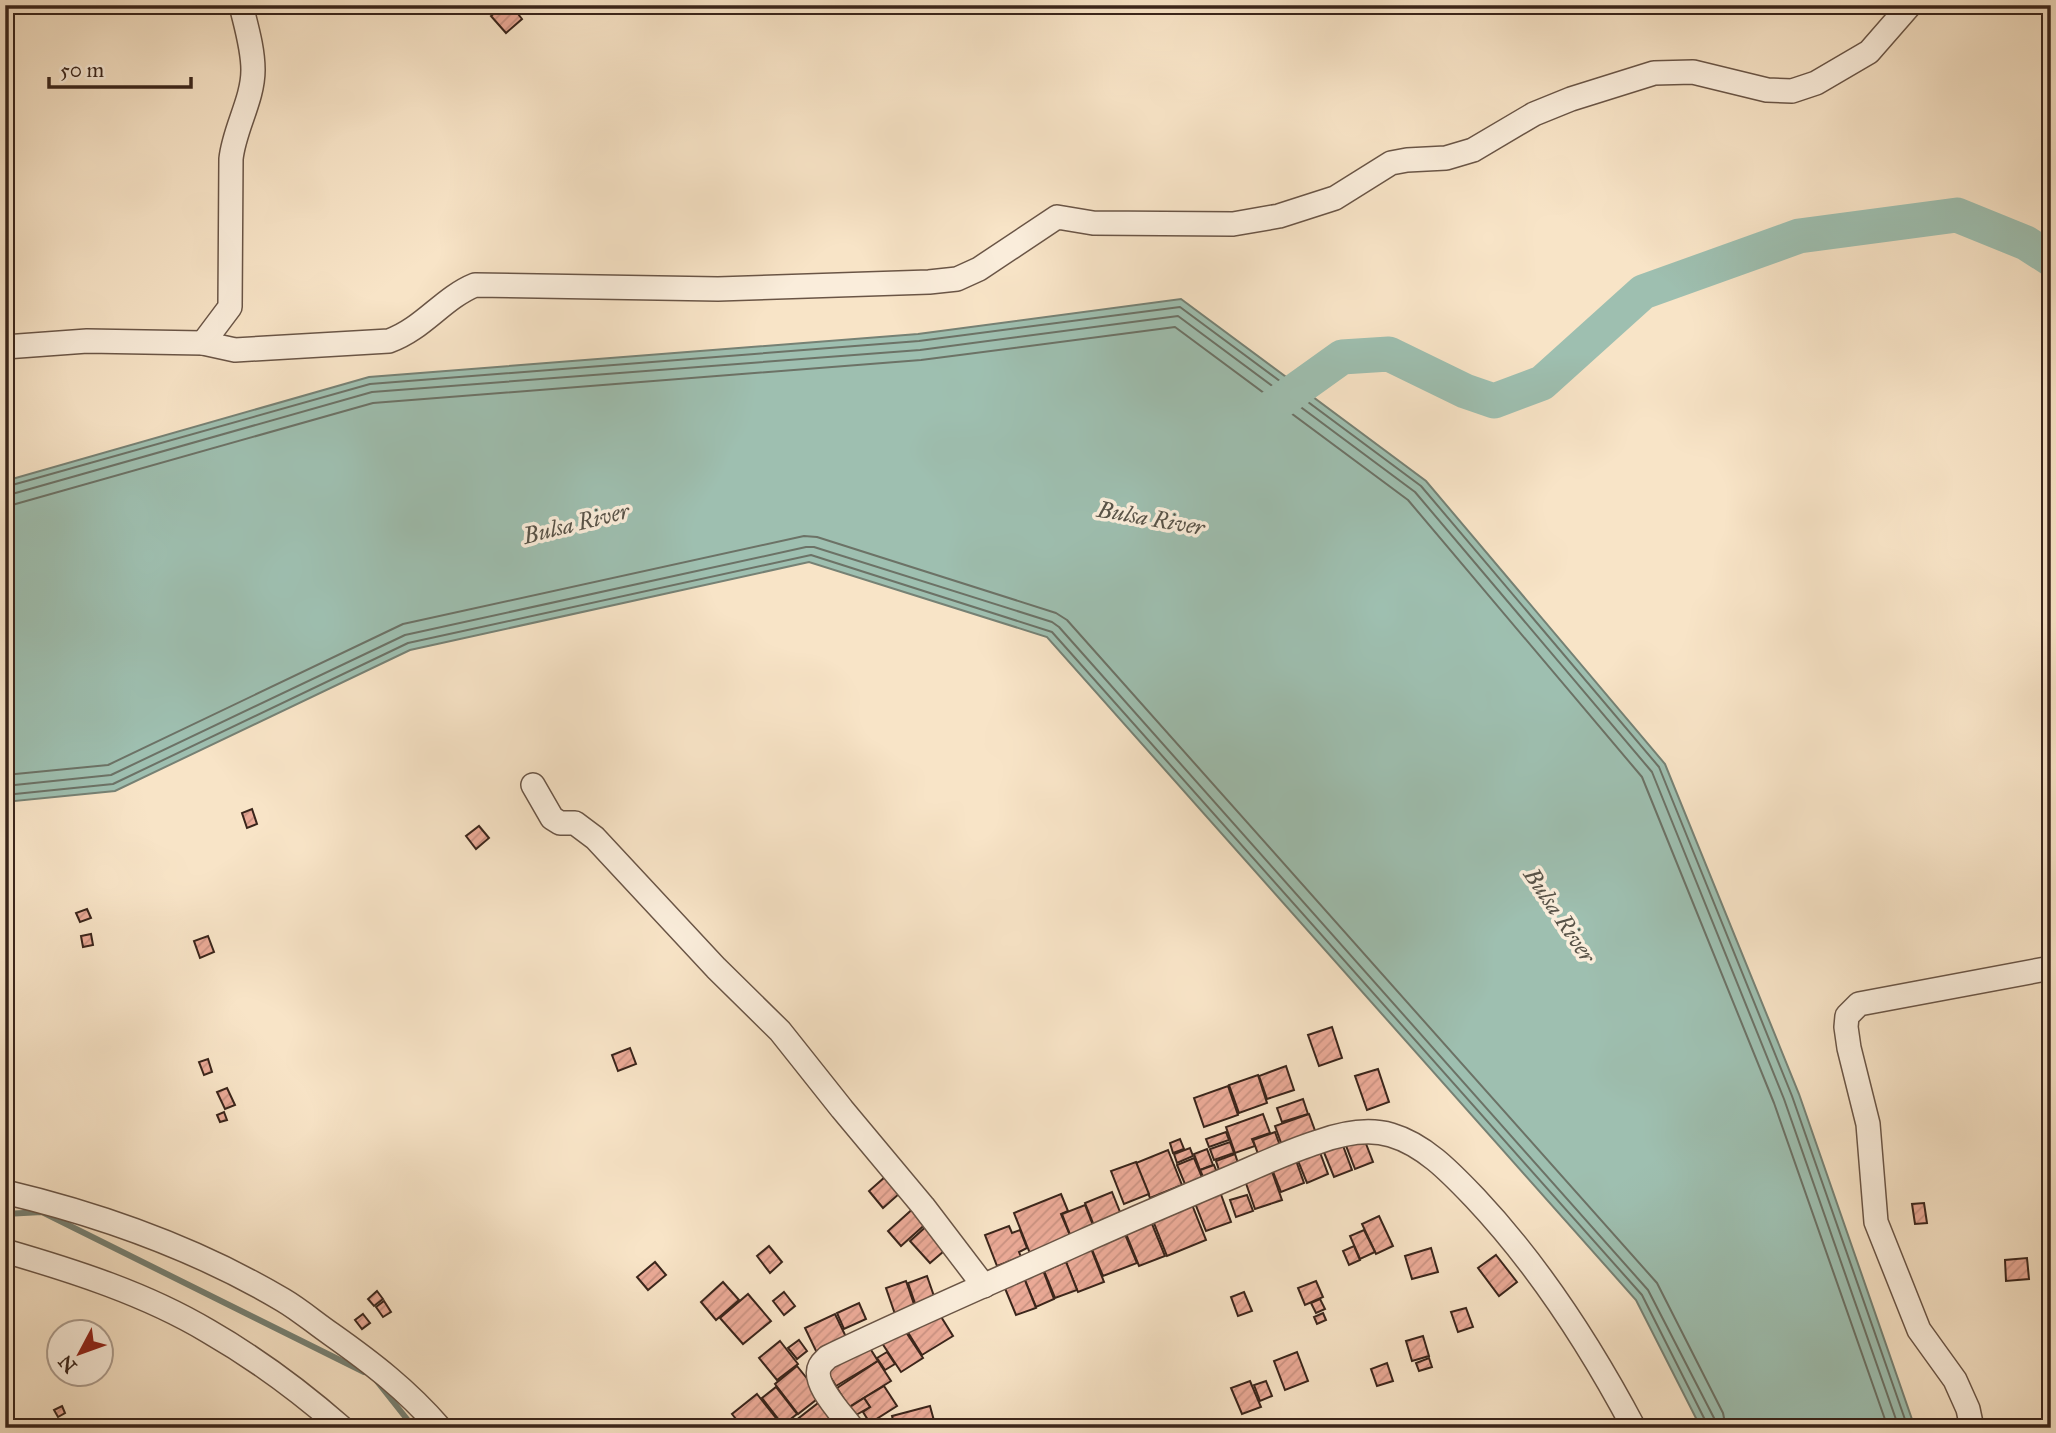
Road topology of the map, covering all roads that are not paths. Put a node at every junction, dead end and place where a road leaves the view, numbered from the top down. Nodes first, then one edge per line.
1 (241, 5) edge
2 (1910, 5) edge
3 (203, 343) junction
4 (5, 348) edge
5 (533, 785) dead end
6 (2051, 968) edge
7 (5, 1192) edge
8 (5, 1251) edge
9 (984, 1286) junction
10 (341, 1428) edge
11 (440, 1428) edge
12 (852, 1428) edge
13 (1634, 1428) edge
14 (1972, 1428) edge

1 - 3 street
2 - 3 street
3 - 4 street
5 - 9 street
6 - 14 street
7 - 11 street
8 - 10 street
9 - 12 street
9 - 13 street

